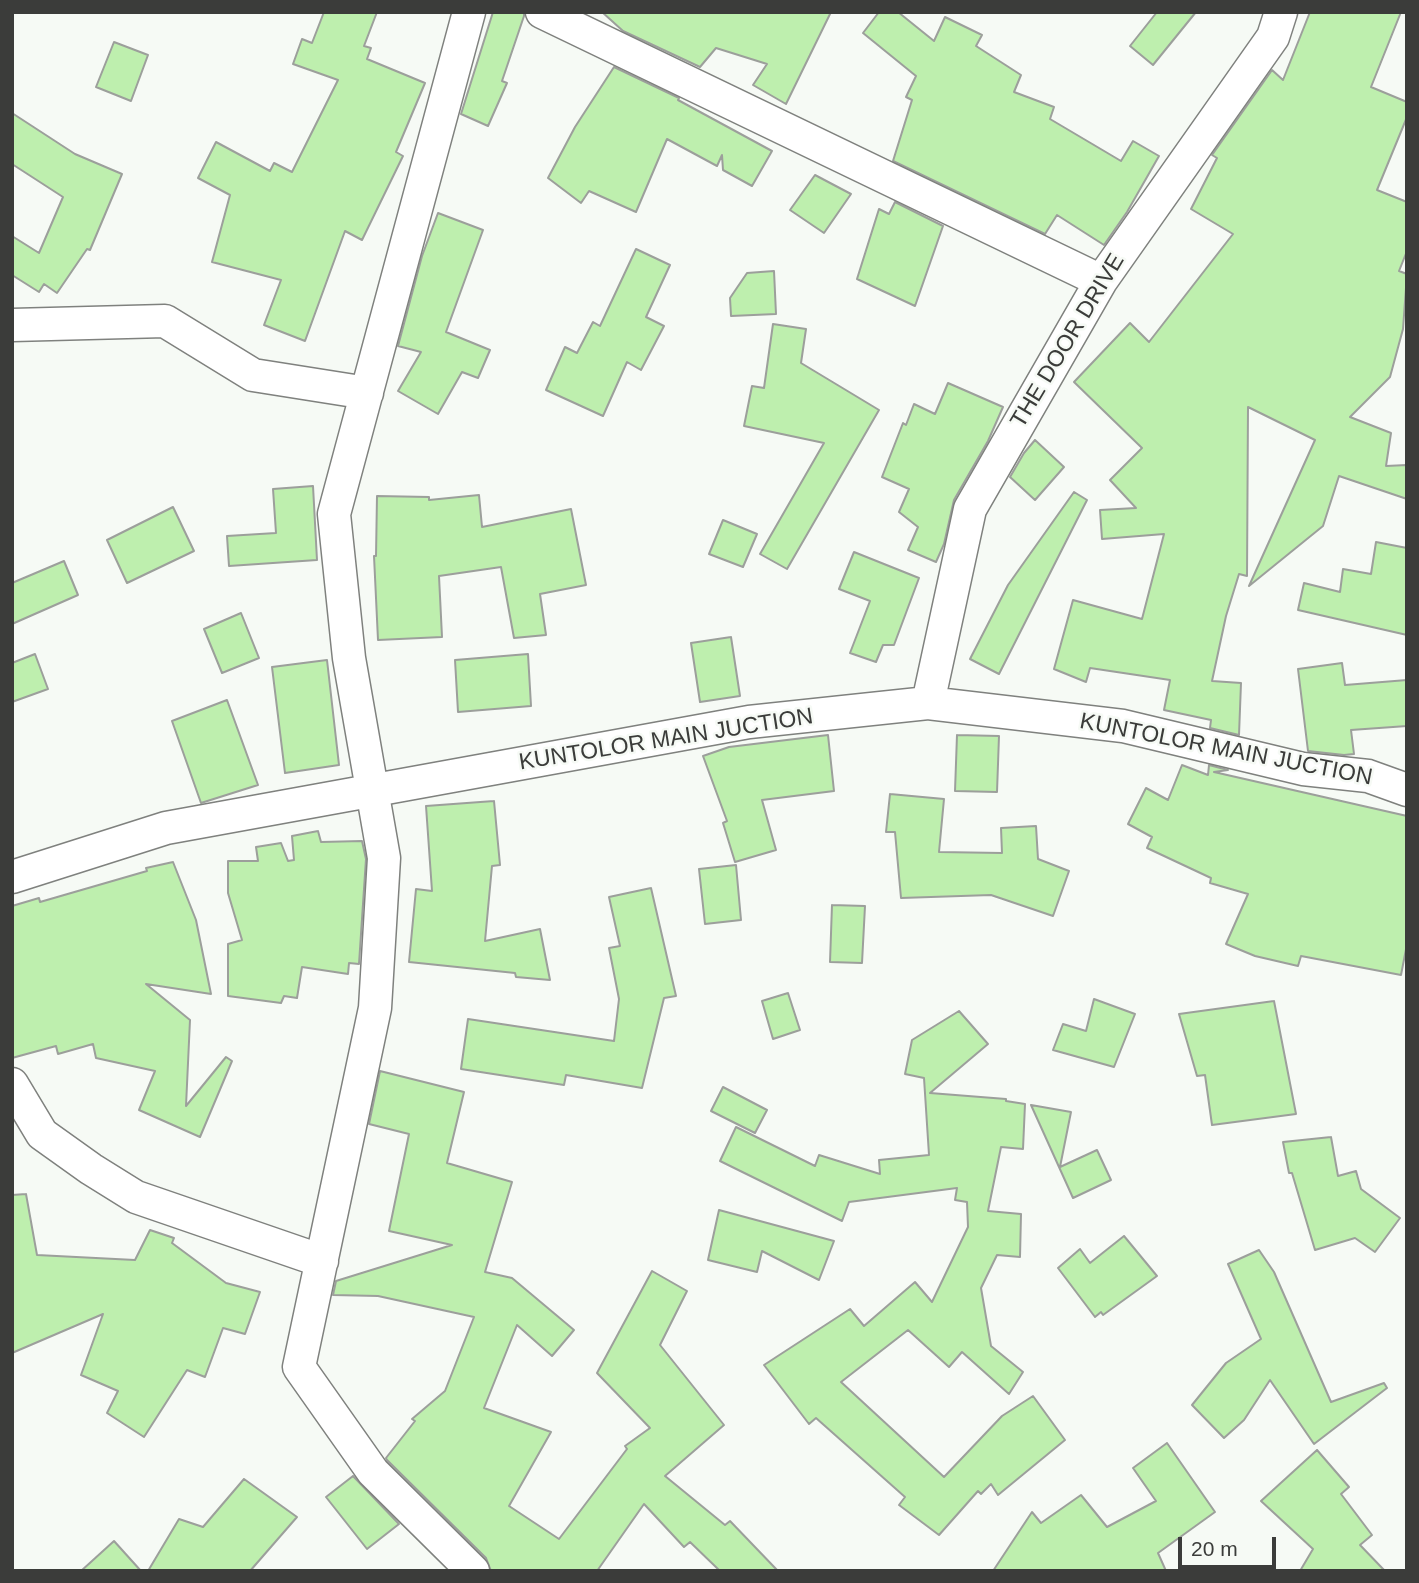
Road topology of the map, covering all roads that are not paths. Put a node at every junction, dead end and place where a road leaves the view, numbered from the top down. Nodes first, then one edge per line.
1 (468, 12) edge
2 (542, 12) edge
3 (1281, 12) edge
4 (1101, 281) junction
5 (12, 325) edge
6 (367, 393) junction
7 (928, 703) junction
8 (1407, 790) edge
9 (372, 791) junction
10 (12, 877) edge
11 (12, 1084) edge
12 (322, 1261) junction
13 (473, 1571) edge

1 - 6 street
2 - 4 street
3 - 4 street, THE DOOR DRIVE
4 - 7 street, THE DOOR DRIVE
5 - 6 street
6 - 9 street
7 - 8 street, KUNTOLOR MAIN JUCTION
7 - 9 street, KUNTOLOR MAIN JUCTION
9 - 10 street, KUNTOLOR MAIN JUCTION
9 - 12 street
11 - 12 street
12 - 13 street

